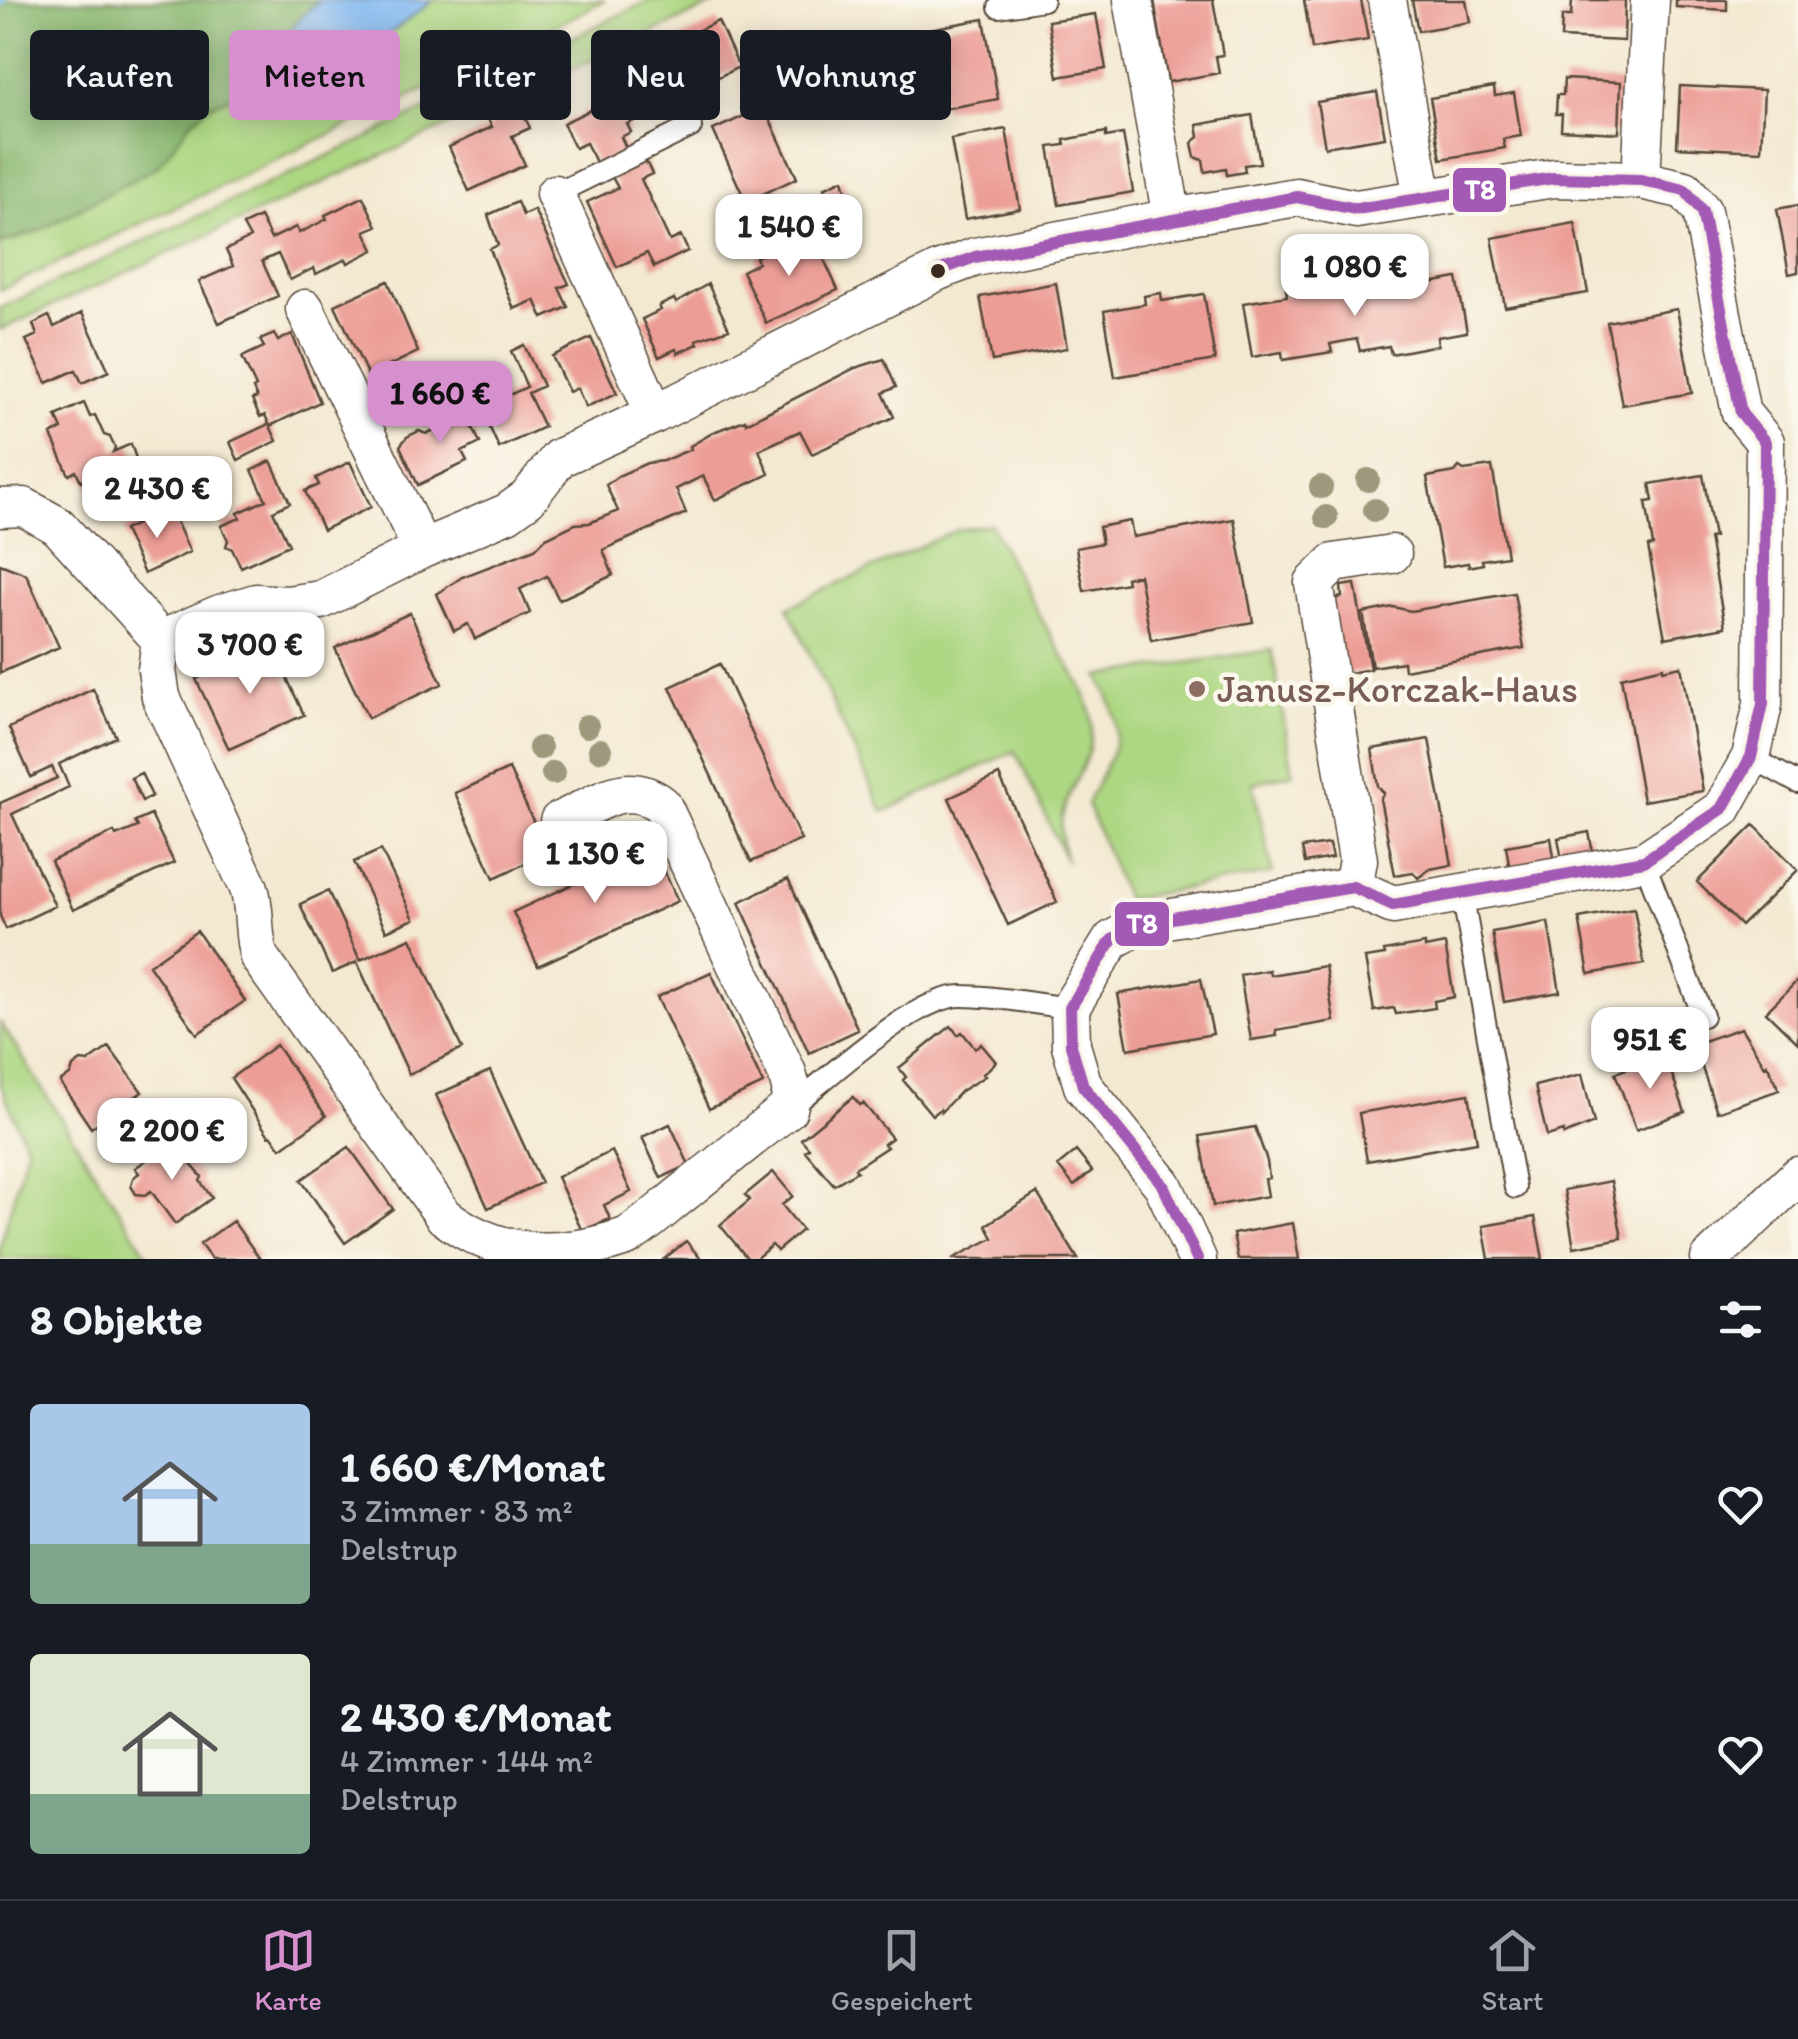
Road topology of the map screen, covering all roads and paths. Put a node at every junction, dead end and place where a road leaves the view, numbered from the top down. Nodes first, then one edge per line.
1 (1043, 0) edge
2 (1134, 0) edge
3 (1387, 0) edge
4 (1650, 0) edge
5 (999, 7) dead end
6 (691, 126) dead end
7 (1642, 180) junction
8 (555, 194) joint
9 (1424, 198) junction
10 (1172, 218) junction
11 (305, 308) dead end
12 (654, 414) junction
13 (0, 508) edge
14 (422, 549) junction
15 (1392, 554) dead end
16 (160, 640) junction
17 (1751, 757) junction
18 (1798, 784) edge
19 (559, 821) dead end
20 (1644, 861) junction
21 (1353, 887) junction
22 (1462, 894) junction
23 (1070, 1008) junction
24 (1702, 1016) dead end
25 (788, 1109) junction
26 (1798, 1176) edge
27 (1515, 1188) dead end
28 (1197, 1259) edge
29 (1710, 1259) edge

1 - 5 lane
2 - 10 street
3 - 9 street
4 - 7 street
6 - 8 lane
7 - 9 street
7 - 17 street
8 - 12 street
9 - 10 street
10 - 12 street
11 - 14 street
12 - 14 street
13 - 16 street
14 - 16 street
15 - 21 street
16 - 25 street
17 - 18 lane
17 - 20 street
19 - 25 street
20 - 22 street
20 - 24 lane
21 - 22 street
21 - 23 street
22 - 27 lane
23 - 25 lane
23 - 28 street
26 - 29 street

